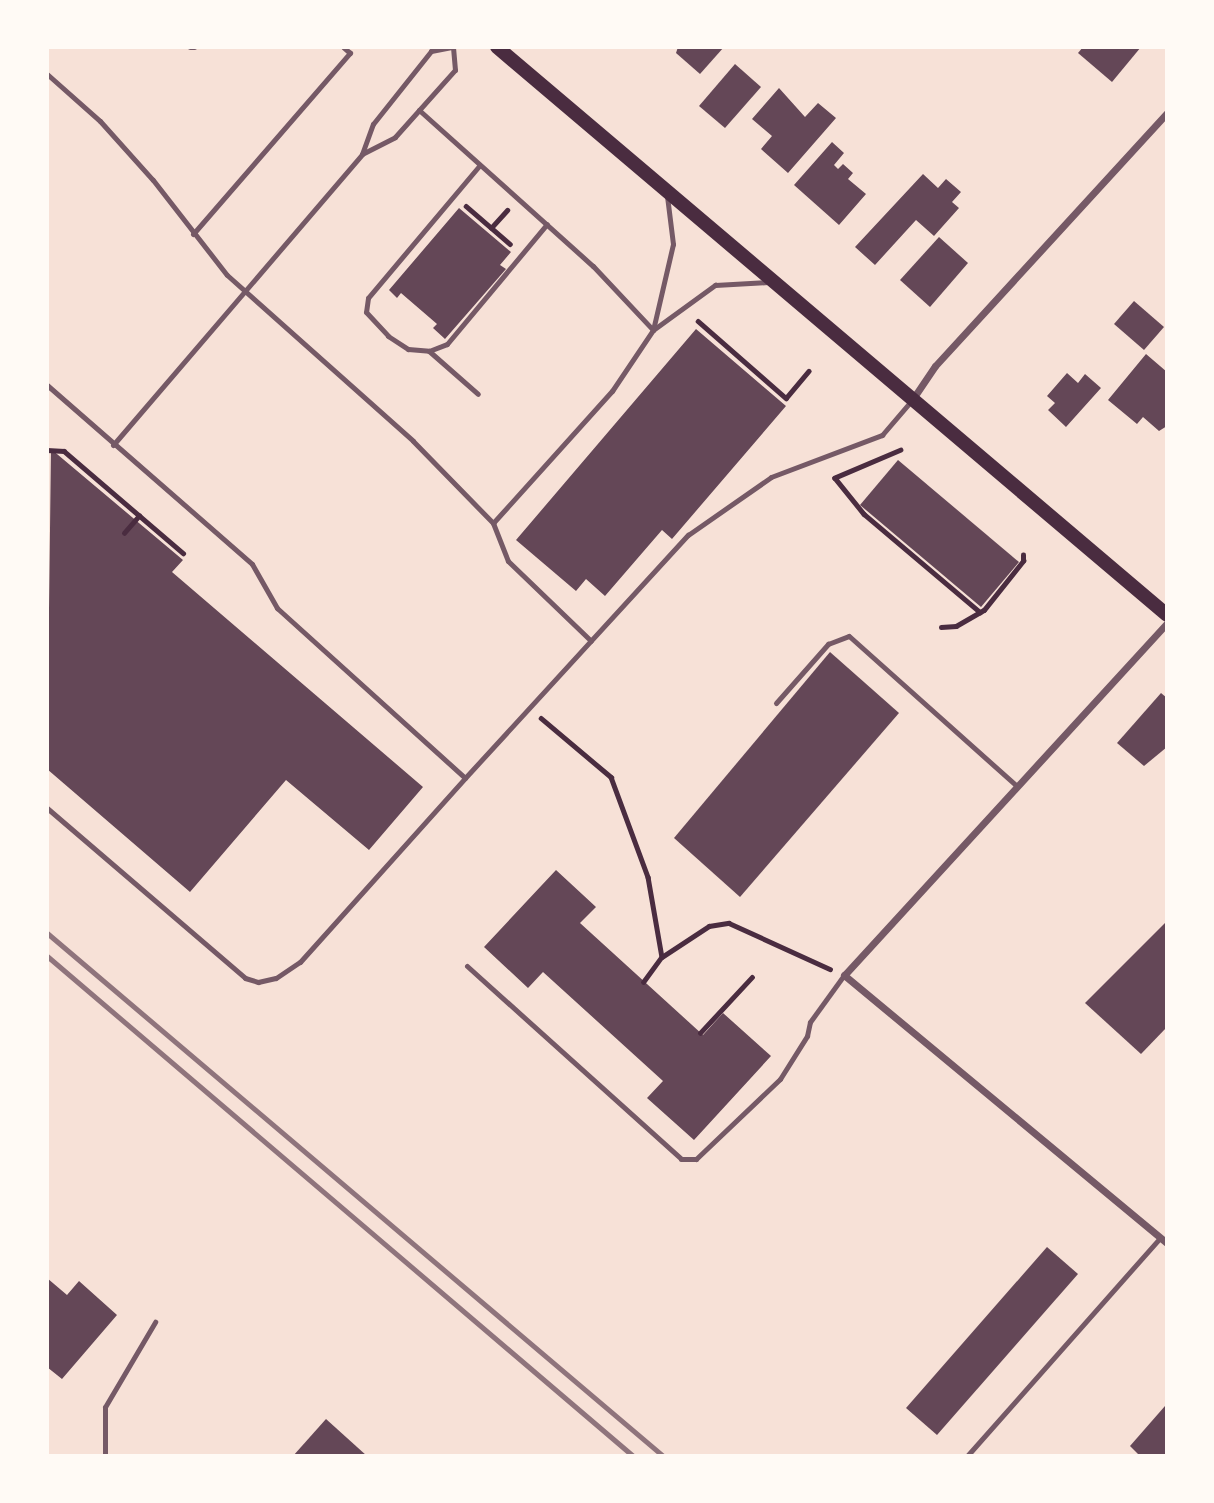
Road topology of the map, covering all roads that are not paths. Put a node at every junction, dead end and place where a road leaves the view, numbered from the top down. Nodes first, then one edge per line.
1 (343, 47) edge
2 (452, 47) edge
3 (496, 47) edge
4 (47, 74) edge
5 (419, 110) junction
6 (1167, 113) edge
7 (362, 154) junction
8 (479, 166) junction
9 (666, 192) junction
10 (547, 224) junction
11 (193, 234) junction
12 (771, 281) junction
13 (249, 291) junction
14 (653, 330) junction
15 (429, 351) junction
16 (47, 385) edge
17 (478, 394) dead end
18 (911, 401) junction
19 (113, 445) junction
20 (493, 523) junction
21 (1167, 615) edge
22 (1167, 623) edge
23 (591, 641) junction
24 (776, 704) dead end
25 (464, 778) junction
26 (1017, 786) junction
27 (47, 808) edge
28 (467, 966) dead end
29 (844, 975) junction
30 (1163, 1241) edge
31 (155, 1322) dead end
32 (105, 1456) edge
33 (967, 1456) edge

1 - 11 lane
2 - 5 lane
2 - 7 lane
3 - 9 main road
4 - 11 lane
5 - 7 lane
5 - 8 lane
6 - 18 street
7 - 13 lane
8 - 10 lane
8 - 15 lane
9 - 12 main road
9 - 14 lane
10 - 14 lane
10 - 15 lane
11 - 13 lane
12 - 14 lane
12 - 18 main road
13 - 19 lane
13 - 20 lane
14 - 20 lane
15 - 17 lane
16 - 19 lane
18 - 21 main road
18 - 23 lane
19 - 25 lane
20 - 23 lane
22 - 26 street
23 - 25 lane
24 - 26 lane
25 - 27 lane
26 - 29 street
28 - 29 lane
29 - 30 street
30 - 33 lane
31 - 32 lane

